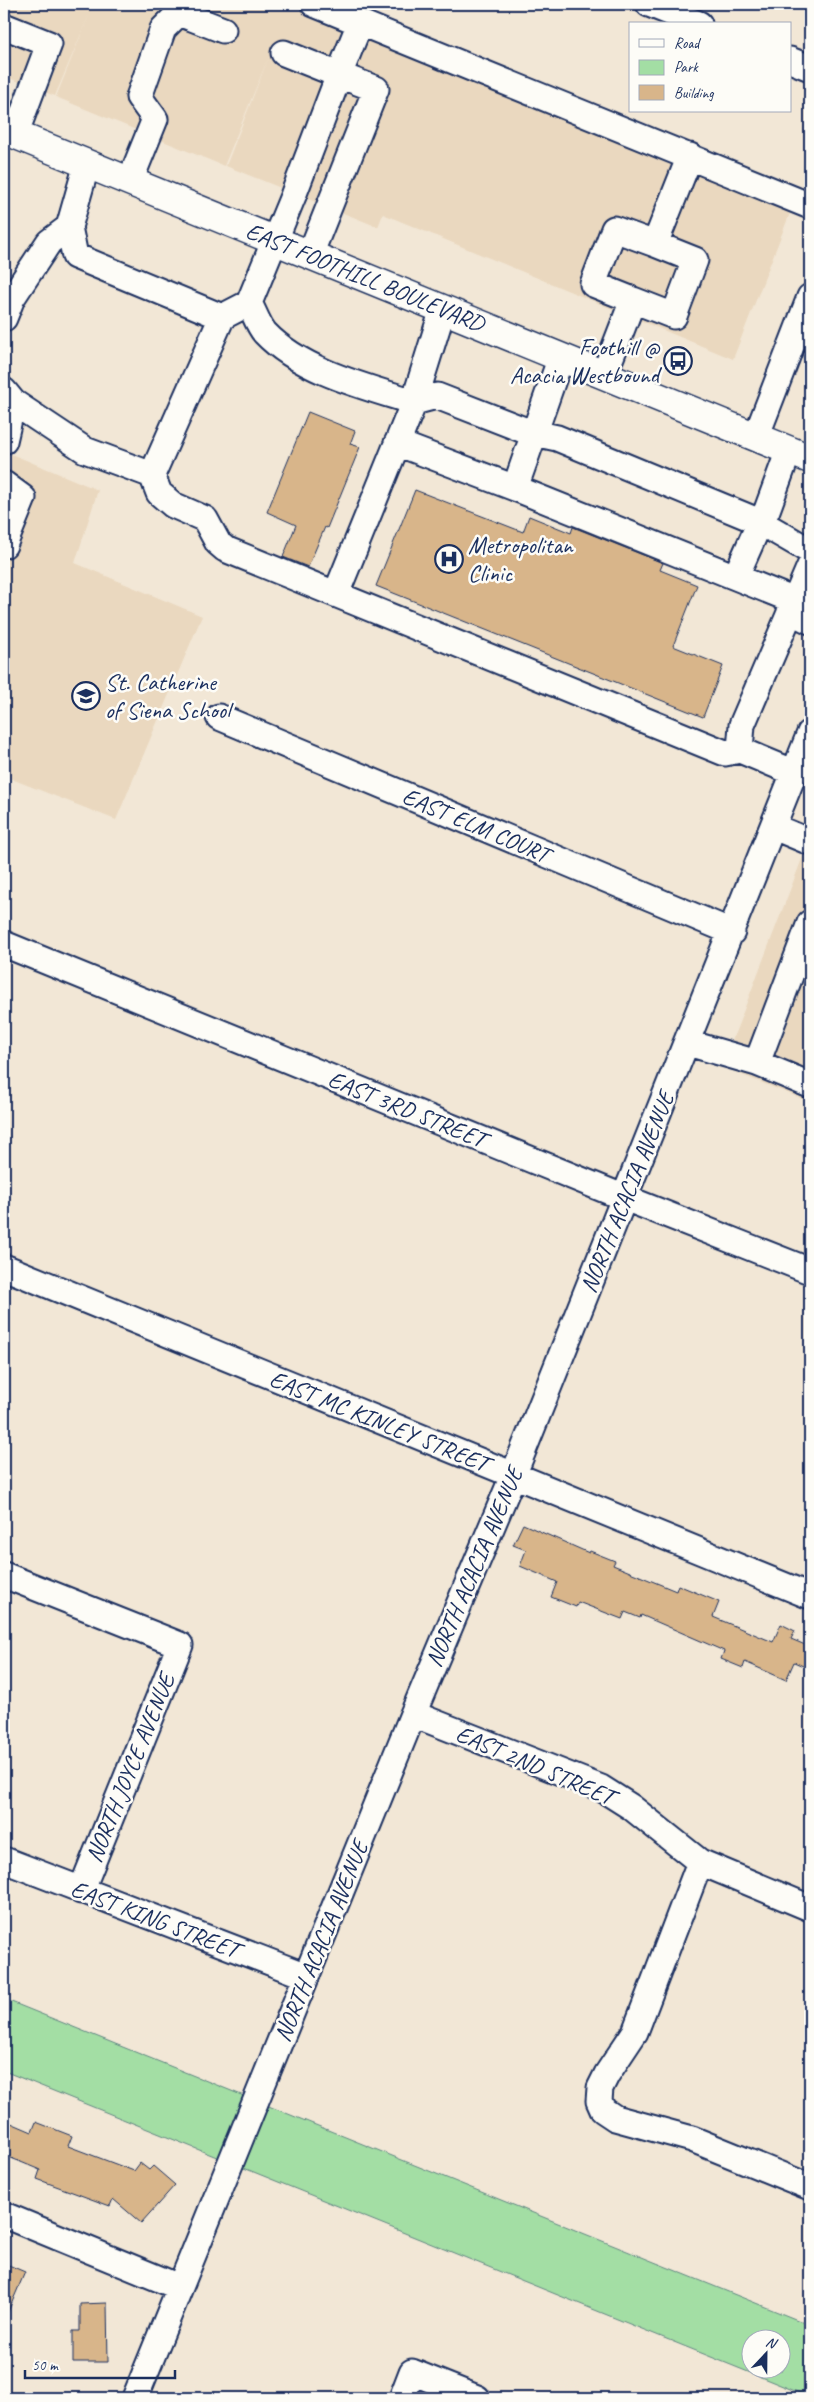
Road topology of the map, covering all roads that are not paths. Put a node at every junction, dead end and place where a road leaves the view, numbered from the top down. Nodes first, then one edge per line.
1 (314, 4) edge
2 (649, 4) edge
3 (360, 22) junction
4 (694, 22) edge
5 (4, 26) edge
6 (224, 30) dead end
7 (284, 53) dead end
8 (339, 75) junction
9 (10, 132) edge
10 (690, 156) junction
11 (87, 164) junction
12 (130, 181) junction
13 (810, 206) edge
14 (69, 227) junction
15 (275, 240) junction
16 (655, 244) junction
17 (310, 255) junction
18 (810, 297) edge
19 (633, 300) junction
20 (249, 303) junction
21 (444, 309) junction
22 (222, 317) junction
23 (4, 318) edge
24 (562, 357) junction
25 (604, 375) junction
26 (8, 397) edge
27 (414, 402) junction
28 (536, 434) junction
29 (756, 437) junction
30 (4, 442) edge
31 (397, 444) junction
32 (799, 454) edge
33 (152, 475) junction
34 (4, 484) edge
35 (515, 488) junction
36 (760, 522) junction
37 (4, 545) edge
38 (810, 552) edge
39 (810, 566) edge
40 (736, 576) junction
41 (336, 594) junction
42 (798, 611) edge
43 (219, 717) dead end
44 (810, 734) edge
45 (740, 750) junction
46 (795, 773) junction
47 (774, 827) junction
48 (810, 842) edge
49 (810, 923) edge
50 (732, 932) junction
51 (4, 944) edge
52 (688, 1043) junction
53 (757, 1063) junction
54 (810, 1085) edge
55 (625, 1198) junction
56 (4, 1267) edge
57 (810, 1271) edge
58 (512, 1476) junction
59 (4, 1575) edge
60 (810, 1596) edge
61 (413, 1714) junction
62 (4, 1860) edge
63 (700, 1862) junction
64 (81, 1891) junction
65 (810, 1908) edge
66 (306, 1976) junction
67 (810, 2188) edge
68 (4, 2215) edge
69 (179, 2287) junction
70 (135, 2398) edge
71 (402, 2398) edge
72 (477, 2398) edge

1 - 3 street
2 - 4 street
3 - 8 street
3 - 10 street
5 - 9 street
6 - 12 street
7 - 8 street
8 - 15 street
8 - 17 street
9 - 11 main road, EAST FOOTHILL BOULEVARD
10 - 13 street
10 - 16 street
11 - 12 main road, EAST FOOTHILL BOULEVARD
11 - 14 street
12 - 15 main road, EAST FOOTHILL BOULEVARD
14 - 22 street
14 - 23 street
15 - 17 main road, EAST FOOTHILL BOULEVARD
15 - 20 street
16 - 19 street
16 - 19 street
17 - 21 main road, EAST FOOTHILL BOULEVARD
18 - 29 street
19 - 25 street
20 - 22 street
20 - 27 street
21 - 24 main road, EAST FOOTHILL BOULEVARD
21 - 27 street
22 - 33 street
24 - 25 main road, EAST FOOTHILL BOULEVARD
24 - 28 street
25 - 29 main road, EAST FOOTHILL BOULEVARD
26 - 30 street
26 - 33 street
27 - 28 street
27 - 31 street
28 - 35 street
28 - 36 street
29 - 32 main road, EAST FOOTHILL BOULEVARD
31 - 35 street
31 - 41 street
32 - 36 street
33 - 41 street
34 - 37 street
35 - 40 street
36 - 38 street
36 - 40 street
39 - 42 street
40 - 42 street
41 - 45 street
42 - 45 street
43 - 50 street, EAST ELM COURT
44 - 46 street, NORTH ACACIA AVENUE
45 - 46 street
46 - 47 street, NORTH ACACIA AVENUE
47 - 48 street
47 - 50 street, NORTH ACACIA AVENUE
49 - 53 street
50 - 52 street, NORTH ACACIA AVENUE
51 - 55 street, EAST 3RD STREET
52 - 53 street
52 - 55 street, NORTH ACACIA AVENUE
53 - 54 street
55 - 57 street, EAST 3RD STREET
55 - 58 street, NORTH ACACIA AVENUE
56 - 58 street, EAST MC KINLEY STREET
58 - 60 street, EAST MC KINLEY STREET
58 - 61 street, NORTH ACACIA AVENUE
59 - 64 street, NORTH JOYCE AVENUE
61 - 63 street, EAST 2ND STREET
61 - 66 street, NORTH ACACIA AVENUE
62 - 64 street, EAST KING STREET
63 - 65 street, EAST 2ND STREET
63 - 67 street
64 - 66 street, EAST KING STREET
66 - 69 street, NORTH ACACIA AVENUE
68 - 69 street
69 - 70 street, NORTH ACACIA AVENUE
71 - 72 street

